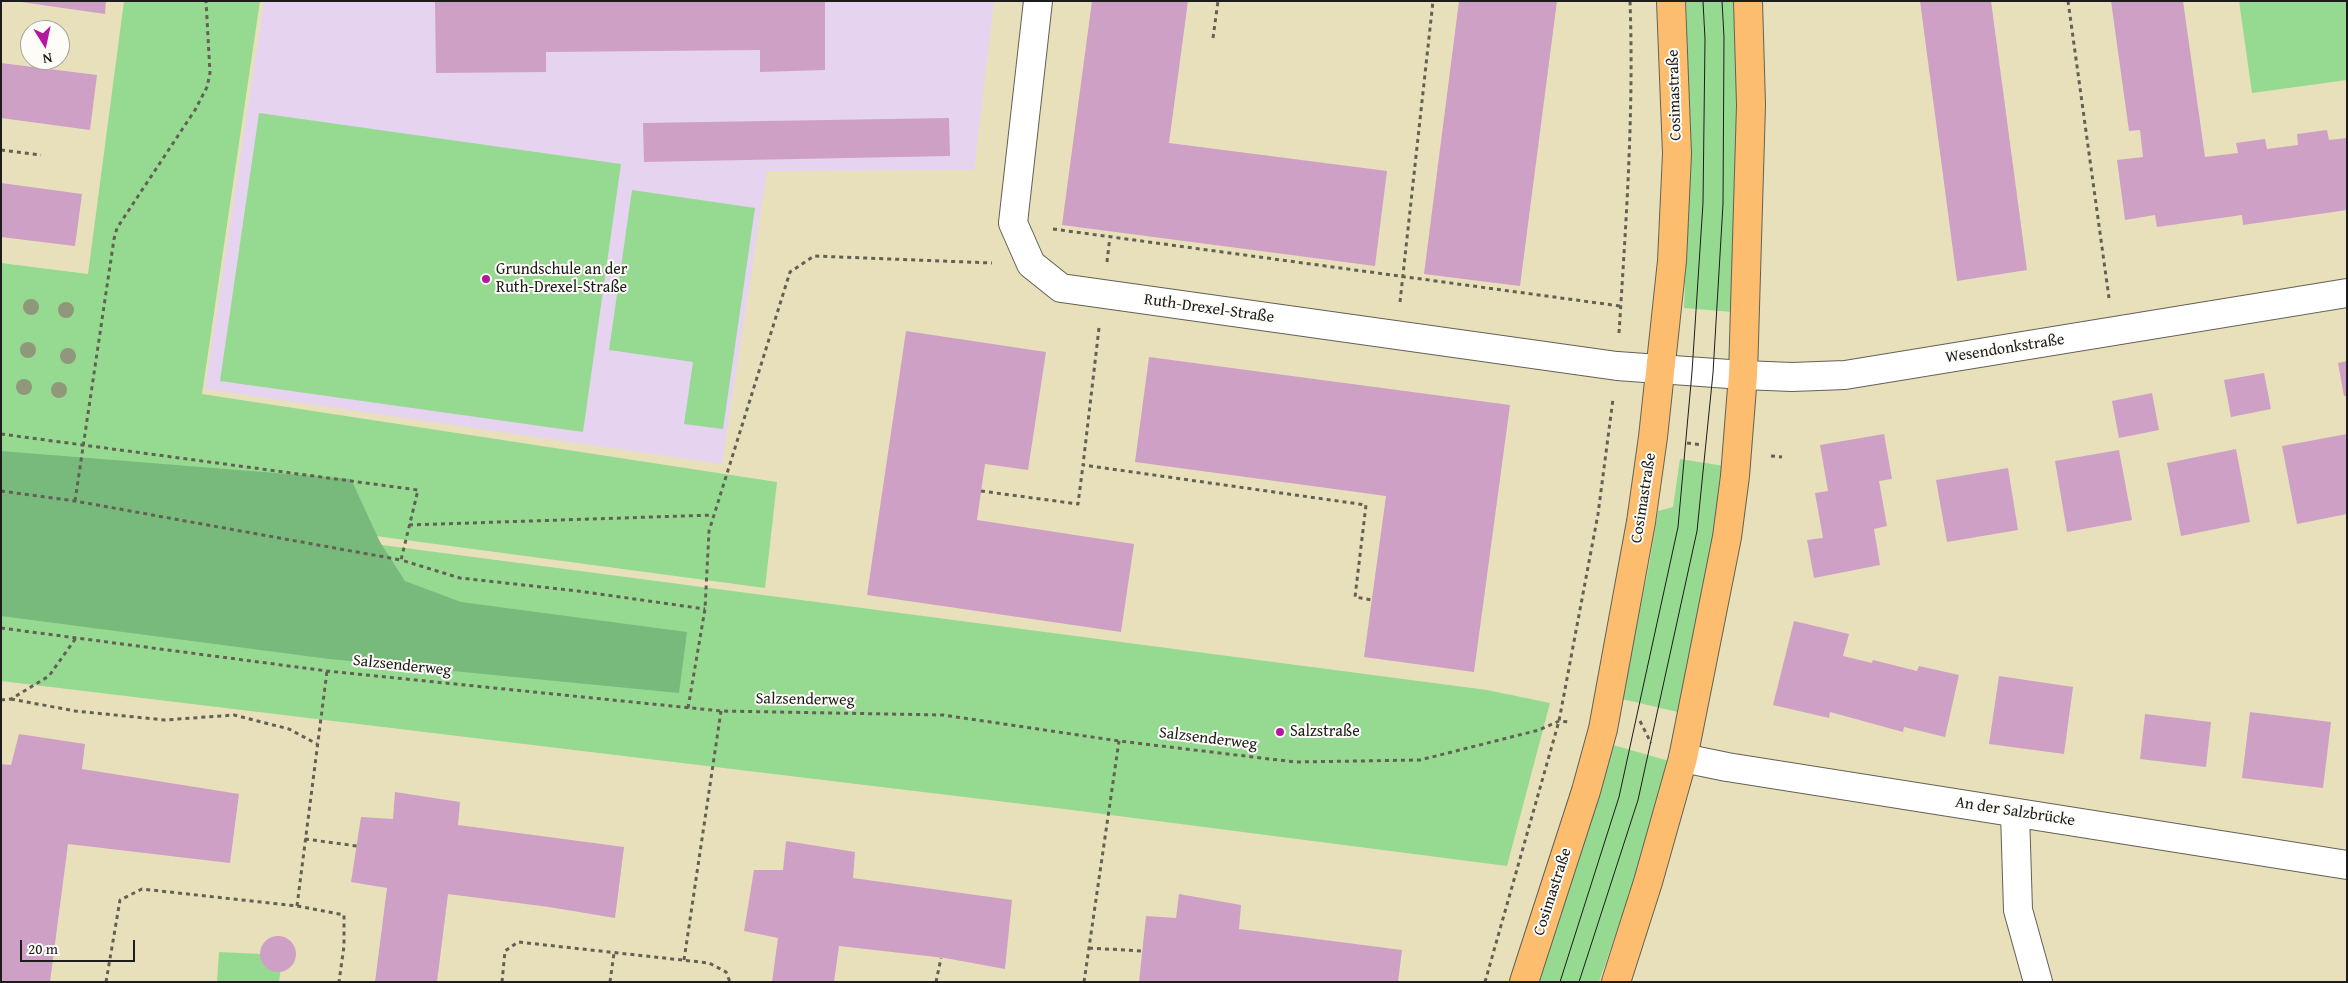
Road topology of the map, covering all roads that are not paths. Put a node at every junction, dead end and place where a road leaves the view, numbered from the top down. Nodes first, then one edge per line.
1 (1038, 1) edge
2 (1671, 1) edge
3 (1748, 1) edge
4 (2347, 293) edge
5 (1662, 370) junction
6 (1744, 375) junction
7 (1683, 758) junction
8 (2015, 812) junction
9 (2347, 865) edge
10 (1524, 982) edge
11 (1616, 982) edge
12 (2038, 982) edge

1 - 5 street, Ruth-Drexel-Straße
2 - 5 main road, Cosimastraße
3 - 6 main road
4 - 6 street, Wesendonkstraße
5 - 6 street, Wesendonkstraße
5 - 10 main road, Cosimastraße
6 - 7 main road
7 - 8 street, An der Salzbrücke
7 - 11 main road
8 - 9 street, An der Salzbrücke
8 - 12 street

